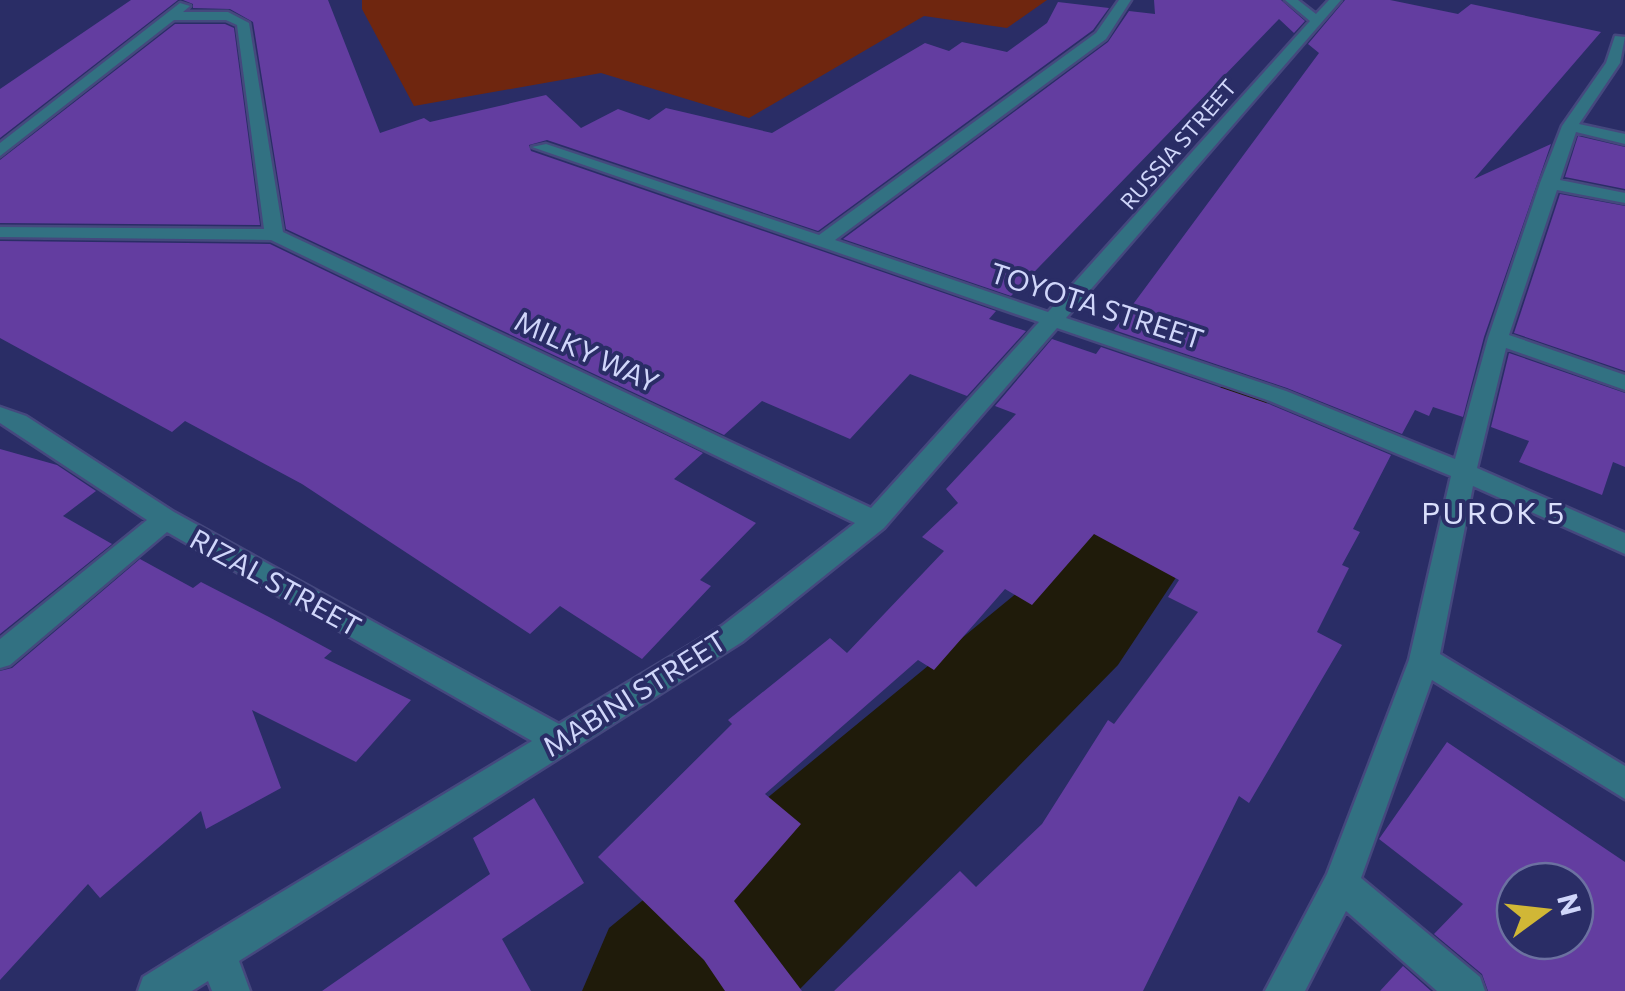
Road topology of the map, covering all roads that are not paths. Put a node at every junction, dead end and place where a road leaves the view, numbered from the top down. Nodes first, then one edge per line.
1 (192, 0) edge
2 (1125, 0) edge
3 (1292, 0) edge
4 (1335, 0) edge
5 (171, 16) junction
6 (1317, 20) junction
7 (1620, 39) dead end
8 (1619, 64) edge
9 (1570, 126) junction
10 (1625, 139) edge
11 (540, 147) dead end
12 (0, 151) edge
13 (1548, 183) junction
14 (1625, 198) edge
15 (0, 232) edge
16 (274, 235) junction
17 (820, 243) junction
18 (1051, 322) junction
19 (1498, 338) junction
20 (1625, 383) edge
21 (6, 423) edge
22 (1464, 472) junction
23 (165, 520) junction
24 (875, 521) junction
25 (1625, 544) edge
26 (0, 656) edge
27 (1424, 660) junction
28 (558, 740) junction
29 (1625, 784) edge
30 (1341, 884) junction
31 (216, 952) junction
32 (157, 991) edge
33 (231, 991) edge
34 (1284, 991) edge
35 (1466, 991) edge

1 - 5 street
2 - 17 street
3 - 6 street
4 - 6 street, RUSSIA STREET
5 - 12 street
5 - 16 street
6 - 18 street, RUSSIA STREET
7 - 8 street
8 - 9 street
9 - 10 street
9 - 13 street
11 - 17 street, TOYOTA STREET
13 - 14 street
13 - 19 street
15 - 16 street
16 - 24 street, MILKY WAY
17 - 18 street, TOYOTA STREET
18 - 22 street, TOYOTA STREET
18 - 24 street, MABINI STREET
19 - 20 street
19 - 22 street
21 - 23 street, RIZAL STREET
22 - 25 street, TOYOTA STREET
22 - 27 street
23 - 26 street
23 - 28 street, RIZAL STREET
24 - 28 street, MABINI STREET
27 - 29 street
27 - 30 street
28 - 31 street, MABINI STREET
30 - 34 street
30 - 35 street
31 - 32 street, MABINI STREET
31 - 33 street

